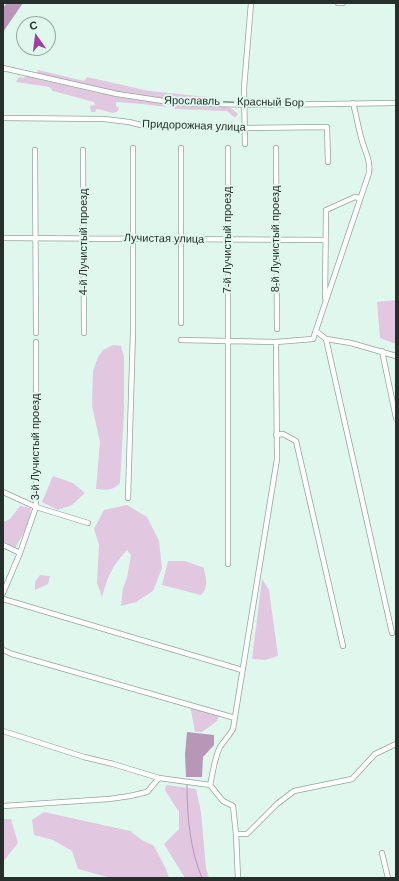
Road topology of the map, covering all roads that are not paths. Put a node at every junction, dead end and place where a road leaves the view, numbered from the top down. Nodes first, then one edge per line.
1 (251, 3) edge
2 (338, 3) edge
3 (343, 4) edge
4 (3, 68) edge
5 (353, 103) junction
6 (396, 103) edge
7 (244, 104) junction
8 (3, 118) edge
9 (244, 128) junction
10 (244, 144) dead end
11 (133, 148) dead end
12 (181, 148) dead end
13 (228, 148) dead end
14 (276, 148) dead end
15 (35, 150) dead end
16 (83, 150) dead end
17 (328, 162) dead end
18 (360, 198) junction
19 (3, 238) edge
20 (36, 238) junction
21 (84, 238) junction
22 (133, 238) junction
23 (181, 239) junction
24 (228, 239) junction
25 (276, 240) junction
26 (325, 240) junction
27 (325, 304) junction
28 (181, 323) dead end
29 (277, 329) dead end
30 (316, 331) junction
31 (36, 333) dead end
32 (84, 333) dead end
33 (326, 339) junction
34 (181, 340) dead end
35 (36, 342) dead end
36 (228, 342) junction
37 (276, 342) junction
38 (382, 351) junction
39 (396, 356) edge
40 (396, 418) edge
41 (276, 435) junction
42 (3, 492) edge
43 (128, 498) dead end
44 (36, 507) junction
45 (88, 523) dead end
46 (3, 545) edge
47 (20, 553) junction
48 (228, 564) dead end
49 (3, 593) edge
50 (3, 599) edge
51 (392, 633) dead end
52 (343, 646) dead end
53 (3, 650) edge
54 (242, 670) junction
55 (235, 718) junction
56 (3, 731) edge
57 (396, 744) edge
58 (159, 778) junction
59 (210, 785) junction
60 (3, 806) edge
61 (236, 834) junction
62 (382, 853) dead end
63 (238, 878) edge
64 (388, 878) edge

1 - 7 street
2 - 3 street
4 - 7 street, Ярославль — Красный Бор
5 - 6 street, Ярославль — Красный Бор
5 - 7 street, Ярославль — Красный Бор
5 - 18 street
7 - 9 street
8 - 9 street, Придорожная улица
9 - 10 street
9 - 17 street, Придорожная улица
11 - 22 street
12 - 23 street
13 - 24 street, 7-й Лучистый проезд
14 - 25 street, 8-й Лучистый проезд
15 - 20 street
16 - 21 street, 4-й Лучистый проезд
18 - 26 street
18 - 27 street
19 - 20 street, Лучистая улица
20 - 21 street, Лучистая улица
20 - 31 street
21 - 22 street, Лучистая улица
21 - 32 street, 4-й Лучистый проезд
22 - 23 street, Лучистая улица
22 - 43 street
23 - 24 street, Лучистая улица
23 - 28 street
24 - 25 street, Лучистая улица
24 - 36 street, 7-й Лучистый проезд
25 - 26 street, Лучистая улица
25 - 29 street, 8-й Лучистый проезд
26 - 27 street
27 - 30 street
30 - 33 street
30 - 37 street
33 - 38 street
33 - 51 street
34 - 36 street
35 - 44 street, 3-й Лучистый проезд
36 - 37 street
36 - 48 street, 7-й Лучистый проезд
37 - 41 street
38 - 39 street
38 - 40 street
41 - 52 street
41 - 54 street
42 - 44 street
44 - 45 street
44 - 47 street, 3-й Лучистый проезд
46 - 47 street
47 - 49 street, 3-й Лучистый проезд
50 - 54 street
53 - 55 street
54 - 55 street
55 - 59 street
56 - 58 street
57 - 61 street
58 - 59 street
58 - 60 street
59 - 61 street
61 - 63 street
62 - 64 street

